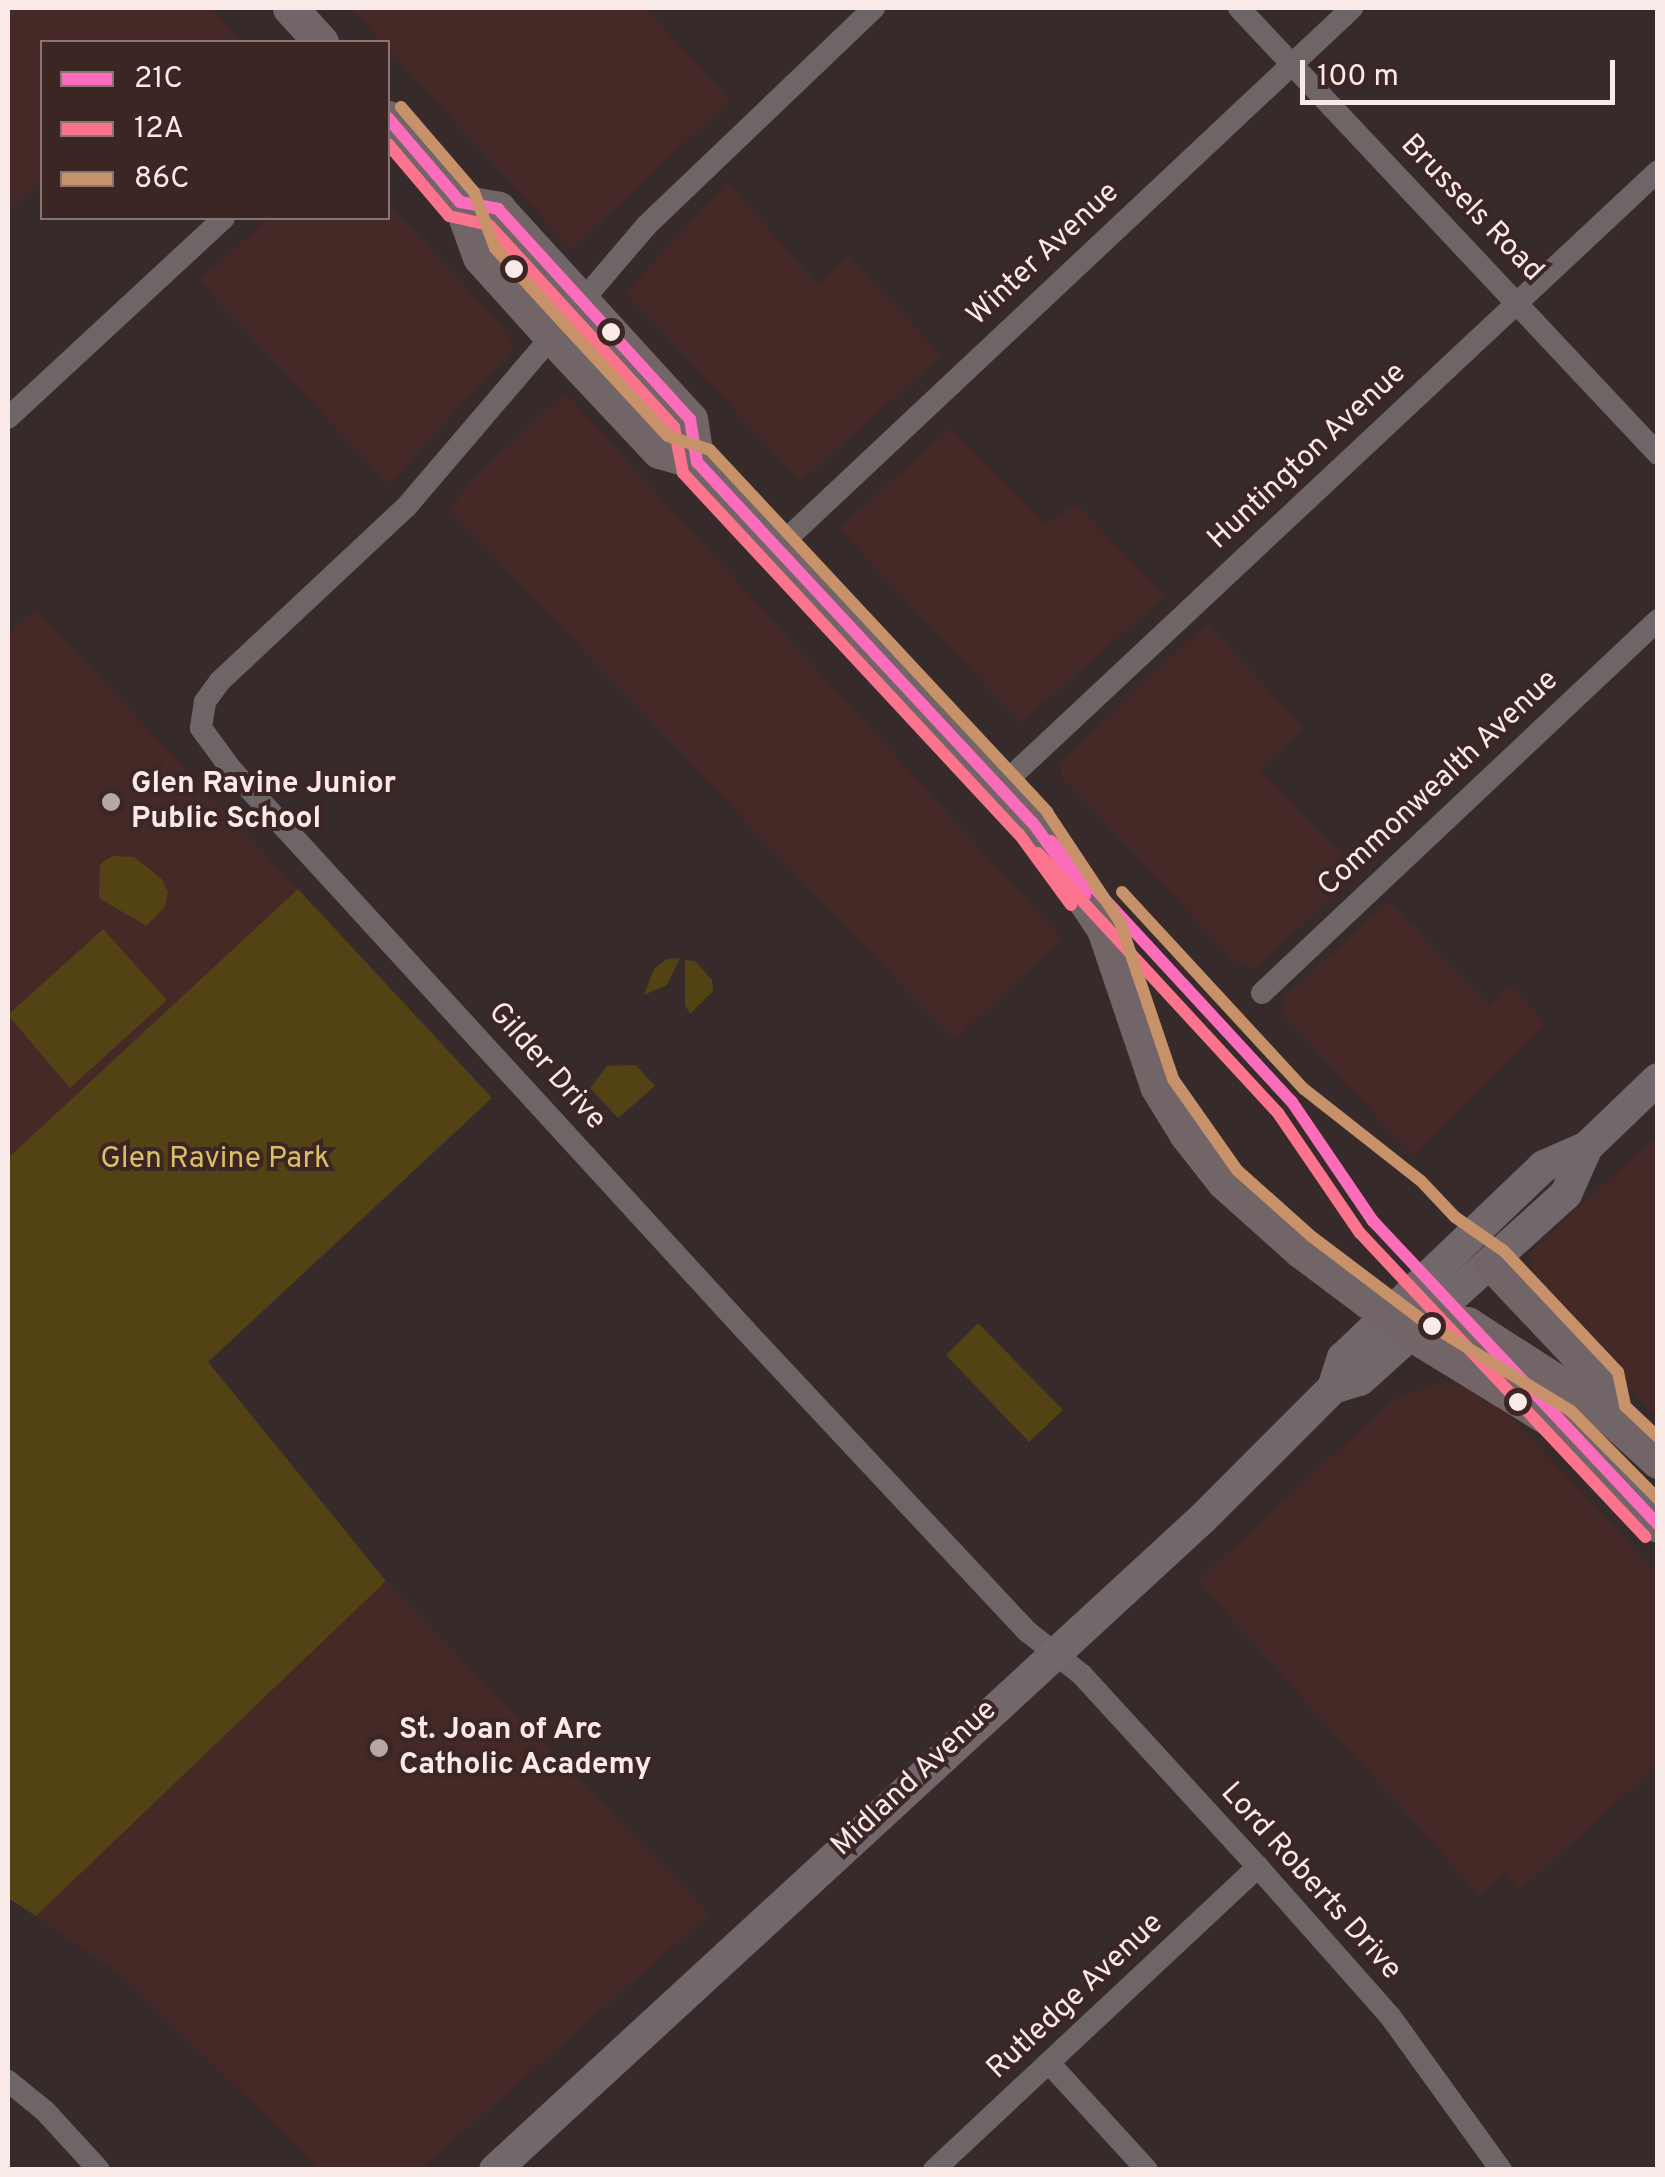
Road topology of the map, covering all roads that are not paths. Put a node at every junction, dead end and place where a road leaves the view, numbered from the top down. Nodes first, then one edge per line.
1 (290, 8) edge
2 (1239, 8) edge
3 (1352, 8) edge
4 (865, 11) edge
5 (319, 40) edge
6 (1292, 66) junction
7 (390, 120) edge
8 (1658, 171) edge
9 (460, 202) junction
10 (222, 220) edge
11 (582, 302) junction
12 (1519, 303) junction
13 (552, 338) junction
14 (8, 418) edge
15 (1658, 454) edge
16 (697, 462) junction
17 (776, 548) junction
18 (1658, 620) edge
19 (1000, 787) junction
20 (1262, 993) dead end
21 (1658, 1079) edge
22 (1587, 1147) junction
23 (1491, 1263) junction
24 (1410, 1322) junction
25 (1608, 1415) junction
26 (1658, 1461) edge
27 (1658, 1526) edge
28 (1056, 1650) junction
29 (1258, 1868) junction
30 (1049, 2063) junction
31 (8, 2081) edge
32 (98, 2170) edge
33 (494, 2170) edge
34 (934, 2170) edge
35 (1148, 2170) edge
36 (1501, 2170) edge

1 - 5 main road
2 - 6 street, Brussels Road
3 - 6 street, Winter Avenue
4 - 11 street
6 - 12 street, Brussels Road
6 - 17 street, Winter Avenue
7 - 9 main road
8 - 12 street, Huntington Avenue
9 - 11 main road
9 - 13 main road
10 - 14 street
11 - 13 street
11 - 16 main road
12 - 15 street, Brussels Road
12 - 19 street, Huntington Avenue
13 - 16 main road
13 - 28 street, Gilder Drive
16 - 17 main road
17 - 19 main road
18 - 20 street, Commonwealth Avenue
19 - 24 main road
21 - 22 main road, Midland Avenue
22 - 23 main road, Midland Avenue
22 - 24 main road, Midland Avenue
23 - 24 main road, Midland Avenue
23 - 25 main road
24 - 25 main road
24 - 27 main road
24 - 28 main road, Midland Avenue
25 - 26 main road
28 - 29 street, Lord Roberts Drive
28 - 33 main road, Midland Avenue
29 - 30 street, Rutledge Avenue
29 - 36 street, Lord Roberts Drive
30 - 34 street, Rutledge Avenue
30 - 35 street
31 - 32 street

